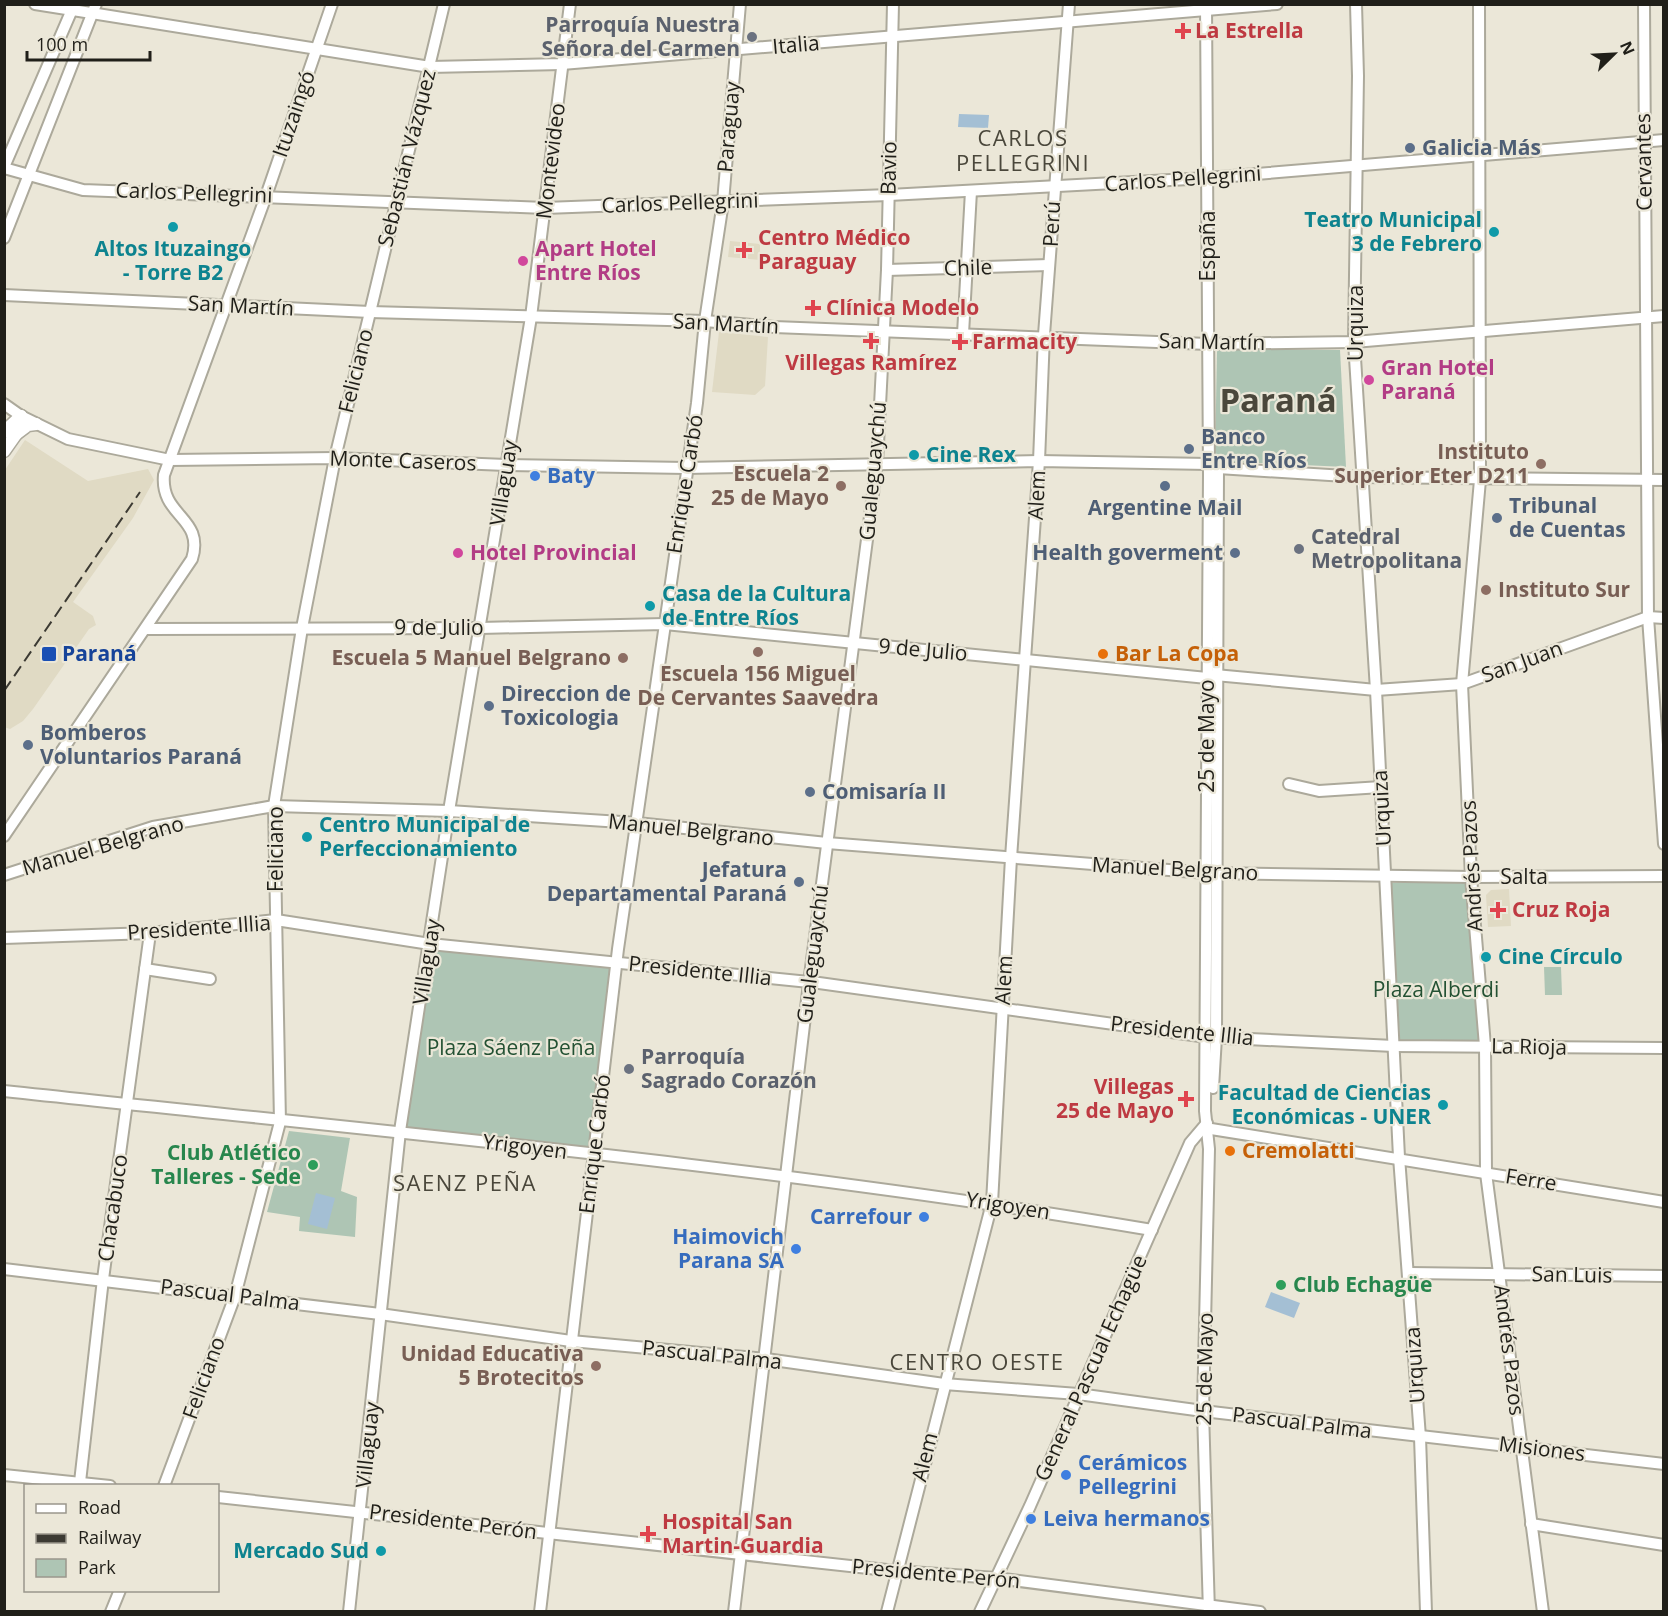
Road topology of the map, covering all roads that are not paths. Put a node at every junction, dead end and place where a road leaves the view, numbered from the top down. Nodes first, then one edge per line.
1 (35, 4) edge
2 (332, 4) edge
3 (444, 4) edge
4 (570, 4) edge
5 (740, 4) edge
6 (892, 4) edge
7 (1069, 4) edge
8 (1277, 4) edge
9 (1356, 4) edge
10 (1479, 4) edge
11 (1644, 4) edge
12 (73, 7) edge
13 (1206, 8) edge
14 (94, 9) edge
15 (1068, 20) junction
16 (891, 37) junction
17 (316, 50) junction
18 (736, 50) junction
19 (562, 64) junction
20 (429, 67) junction
21 (1664, 140) edge
22 (1644, 142) junction
23 (1480, 156) junction
24 (1358, 167) junction
25 (4, 168) edge
26 (28, 175) junction
27 (1208, 178) junction
28 (1054, 188) junction
29 (971, 191) junction
30 (889, 195) junction
31 (266, 196) junction
32 (397, 201) junction
33 (723, 202) junction
34 (545, 208) junction
35 (4, 238) edge
36 (1049, 265) junction
37 (966, 268) junction
38 (887, 270) junction
39 (4, 295) edge
40 (227, 305) junction
41 (370, 312) junction
42 (1664, 316) edge
43 (531, 317) junction
44 (1647, 319) junction
45 (705, 321) junction
46 (883, 332) junction
47 (1478, 333) junction
48 (963, 334) junction
49 (1044, 335) junction
50 (1354, 342) junction
51 (1208, 344) junction
52 (4, 404) edge
53 (21, 416) junction
54 (36, 424) junction
55 (10, 433) edge
56 (4, 451) edge
57 (335, 458) junction
58 (170, 460) junction
59 (1039, 461) junction
60 (877, 464) junction
61 (506, 465) junction
62 (1213, 466) junction
63 (686, 468) junction
64 (1361, 477) junction
65 (1480, 480) junction
66 (1649, 480) junction
67 (1664, 480) edge
68 (1648, 616) junction
69 (1664, 618) edge
70 (665, 624) junction
71 (302, 628) junction
72 (480, 628) junction
73 (146, 629) junction
74 (854, 644) junction
75 (1027, 659) junction
76 (1211, 676) junction
77 (1462, 684) junction
78 (1376, 690) junction
79 (1289, 784) dead end
80 (1381, 787) junction
81 (274, 806) junction
82 (449, 811) junction
83 (638, 823) junction
84 (5, 835) edge
85 (827, 843) junction
86 (1664, 844) edge
87 (1011, 858) junction
88 (4, 871) edge
89 (1211, 872) junction
90 (1664, 876) edge
91 (1385, 877) junction
92 (1471, 877) junction
93 (276, 921) junction
94 (150, 933) junction
95 (4, 938) edge
96 (430, 944) junction
97 (616, 962) junction
98 (146, 969) junction
99 (210, 979) dead end
100 (809, 983) junction
101 (1002, 1008) junction
102 (1211, 1037) junction
103 (1394, 1046) junction
104 (1485, 1046) junction
105 (1664, 1048) edge
106 (4, 1091) edge
107 (128, 1104) junction
108 (280, 1122) junction
109 (1205, 1128) junction
110 (400, 1131) junction
111 (594, 1156) junction
112 (1399, 1157) junction
113 (1486, 1173) junction
114 (788, 1178) junction
115 (1664, 1202) edge
116 (992, 1203) junction
117 (1152, 1230) junction
118 (4, 1269) edge
119 (1409, 1273) junction
120 (1499, 1274) junction
121 (1664, 1276) edge
122 (103, 1279) junction
123 (235, 1296) junction
124 (381, 1314) junction
125 (571, 1341) junction
126 (766, 1359) junction
127 (944, 1384) junction
128 (1078, 1394) junction
129 (1203, 1411) junction
130 (1420, 1437) junction
131 (1521, 1446) junction
132 (1664, 1464) edge
133 (4, 1475) edge
134 (80, 1482) junction
135 (100, 1484) edge
136 (164, 1484) edge
137 (219, 1497) edge
138 (361, 1512) junction
139 (1531, 1524) junction
140 (549, 1534) junction
141 (1664, 1545) edge
142 (741, 1555) junction
143 (896, 1571) junction
144 (996, 1578) junction
145 (119, 1592) edge
146 (1209, 1608) edge
147 (111, 1611) edge
148 (349, 1611) edge
149 (540, 1611) edge
150 (735, 1611) edge
151 (887, 1611) edge
152 (980, 1611) edge
153 (1260, 1611) edge
154 (1426, 1611) edge
155 (1543, 1611) edge

1 - 12 street, Italia
2 - 17 street, Ituzaingó
3 - 20 street, Sebastián Vázquez
4 - 19 street, Montevideo
5 - 18 street, Paraguay
6 - 16 street, Bavio
7 - 15 street, Perú
8 - 13 street, Italia
9 - 24 street, Urquiza
10 - 23 street, Andrés Pazos
11 - 22 street, Cervantes
12 - 14 street, Italia
12 - 25 street
13 - 15 street, Italia
13 - 27 street, España
14 - 17 street, Italia
14 - 26 street
15 - 16 street, Italia
15 - 28 street, Perú
16 - 18 street, Italia
16 - 30 street, Bavio
17 - 20 street, Italia
17 - 31 street, Ituzaingó
18 - 19 street, Italia
18 - 33 street, Paraguay
19 - 20 street, Italia
19 - 34 street, Montevideo
20 - 32 street, Sebastián Vázquez
21 - 22 street, Carlos Pellegrini
22 - 23 street, Carlos Pellegrini
22 - 44 street, Cervantes
23 - 24 street, Carlos Pellegrini
23 - 47 street, Andrés Pazos
24 - 27 street, Carlos Pellegrini
24 - 50 street, Urquiza
25 - 26 street, Carlos Pellegrini
26 - 31 street, Carlos Pellegrini
26 - 35 street
27 - 28 street, Carlos Pellegrini
27 - 51 street, España
28 - 29 street, Carlos Pellegrini
28 - 36 street, Perú
29 - 30 street, Carlos Pellegrini
29 - 37 street
30 - 33 street, Carlos Pellegrini
30 - 38 street, Bavio
31 - 32 street, Carlos Pellegrini
31 - 40 street, Ituzaingó
32 - 34 street, Carlos Pellegrini
32 - 41 street, Sebastián Vázquez
33 - 34 street, Carlos Pellegrini
33 - 45 street, Paraguay
34 - 43 street, Montevideo
36 - 37 street, Chile
36 - 49 street, Perú
37 - 38 street, Chile
37 - 48 street
38 - 46 street, Bavio
39 - 40 street, San Martín
40 - 41 street, San Martín
40 - 58 street, Ituzaingó
41 - 43 street, San Martín
41 - 57 street, Feliciano
42 - 44 street, San Martín
43 - 45 street, San Martín
43 - 61 street, Villaguay
44 - 47 street, San Martín
44 - 66 street, Cervantes
45 - 46 street, San Martín
45 - 63 street, Enrique Carbó
46 - 48 street, San Martín
46 - 60 street, Gualeguaychú
47 - 50 street, San Martín
47 - 65 street, Andrés Pazos
48 - 49 street, San Martín
49 - 51 street, San Martín
49 - 59 street, Alem
50 - 51 street, San Martín
50 - 64 street, Urquiza
51 - 62 street, 25 de Mayo
52 - 53 street, Monte Caseros
53 - 54 street, Monte Caseros
53 - 55 main road
54 - 55 main road
54 - 58 street, Monte Caseros
55 - 56 main road
57 - 58 street, Monte Caseros
57 - 61 street, Monte Caseros
57 - 71 street, Feliciano
58 - 73 street, Ituzaingó
59 - 60 street, Monte Caseros
59 - 62 street, Monte Caseros
59 - 75 street, Alem
60 - 63 street, Monte Caseros
60 - 74 street, Gualeguaychú
61 - 63 street, Monte Caseros
61 - 72 street, Villaguay
62 - 64 street, Monte Caseros
62 - 76 street, 25 de Mayo
63 - 70 street, Enrique Carbó
64 - 65 street, Monte Caseros
64 - 78 street, Urquiza
65 - 66 street, Monte Caseros
65 - 77 street, Andrés Pazos
66 - 67 street, Monte Caseros
66 - 68 street, Cervantes
68 - 69 street, San Juan
68 - 77 street, San Juan
68 - 86 street, Cervantes
70 - 72 street, 9 de Julio
70 - 74 street, 9 de Julio
70 - 83 street, Enrique Carbó
71 - 72 street, 9 de Julio
71 - 73 street, 9 de Julio
71 - 81 street, Feliciano
72 - 82 street, Villaguay
73 - 84 street, Ituzaingó
74 - 75 street, 9 de Julio
74 - 85 street, Gualeguaychú
75 - 76 street, 9 de Julio
75 - 87 street, Alem
76 - 78 street, 9 de Julio
76 - 89 street, 25 de Mayo
77 - 78 street, San Juan
77 - 92 street, Andrés Pazos
78 - 80 street, Urquiza
79 - 80 street
80 - 91 street, Urquiza
81 - 82 street, Manuel Belgrano
81 - 88 street, Manuel Belgrano
81 - 93 street, Feliciano
82 - 83 street, Manuel Belgrano
82 - 96 street, Villaguay
83 - 85 street, Manuel Belgrano
83 - 97 street, Enrique Carbó
85 - 87 street, Manuel Belgrano
85 - 100 street, Gualeguaychú
87 - 89 street, Manuel Belgrano
87 - 101 street, Alem
89 - 91 street, Manuel Belgrano
89 - 102 street, 25 de Mayo
90 - 92 street, Salta
91 - 92 street, Salta
91 - 103 street, Urquiza
92 - 104 street, Andrés Pazos
93 - 94 street, Presidente Illia
93 - 96 street, Presidente Illia
93 - 108 street, Feliciano
94 - 95 street, Presidente Illia
94 - 98 street, Chacabuco
96 - 97 street, Presidente Illia
96 - 110 street, Villaguay
97 - 100 street, Presidente Illia
97 - 111 street, Enrique Carbó
98 - 99 street
98 - 107 street, Chacabuco
100 - 101 street, Presidente Illia
100 - 114 street, Gualeguaychú
101 - 102 street, Presidente Illia
101 - 116 street, Alem
102 - 103 street, Presidente Illia
102 - 109 street, 25 de Mayo
103 - 104 street, La Rioja
103 - 112 street, Urquiza
104 - 105 street, La Rioja
104 - 113 street, Andrés Pazos
106 - 107 street, Yrigoyen
107 - 108 street, Yrigoyen
107 - 122 street, Chacabuco
108 - 110 street, Yrigoyen
108 - 123 street, Feliciano
109 - 112 street
109 - 117 street, General Pascual Echagüe
109 - 129 street, 25 de Mayo
110 - 111 street, Yrigoyen
110 - 124 street, Villaguay
111 - 114 street, Yrigoyen
111 - 125 street, Enrique Carbó
112 - 113 street, Ferre
112 - 119 street, Urquiza
113 - 115 street, Ferre
113 - 120 street, Andrés Pazos
114 - 116 street, Yrigoyen
114 - 126 street, Gualeguaychú
116 - 117 street, Yrigoyen
116 - 127 street, Alem
117 - 128 street, General Pascual Echagüe
118 - 122 street, Pascual Palma
119 - 120 street, San Luis
119 - 130 street, Urquiza
120 - 121 street, San Luis
120 - 131 street, Andrés Pazos
122 - 123 street, Pascual Palma
122 - 134 street, Chacabuco
123 - 124 street, Pascual Palma
123 - 136 street, Feliciano
124 - 125 street, Pascual Palma
124 - 138 street, Villaguay
125 - 126 street, Pascual Palma
125 - 140 street, Enrique Carbó
126 - 127 street, Pascual Palma
126 - 142 street, Gualeguaychú
127 - 128 street, Pascual Palma
127 - 143 street, Alem
128 - 129 street, Pascual Palma
128 - 144 street, General Pascual Echagüe
129 - 130 street, Pascual Palma
129 - 146 street, 25 de Mayo
130 - 131 street, Misiones
130 - 154 street, Urquiza
131 - 132 street, Misiones
131 - 139 street, Andrés Pazos
133 - 134 street
134 - 135 street
137 - 138 street, Presidente Perón
138 - 140 street, Presidente Perón
138 - 148 street, Villaguay
139 - 141 street
139 - 155 street, Andrés Pazos
140 - 142 street, Presidente Perón
140 - 149 street, Enrique Carbó
142 - 143 street, Presidente Perón
142 - 150 street, Gualeguaychú
143 - 144 street, Presidente Perón
143 - 151 street, Alem
144 - 146 street, Presidente Perón
144 - 152 street, General Pascual Echagüe
145 - 147 street
146 - 153 street, Presidente Perón

